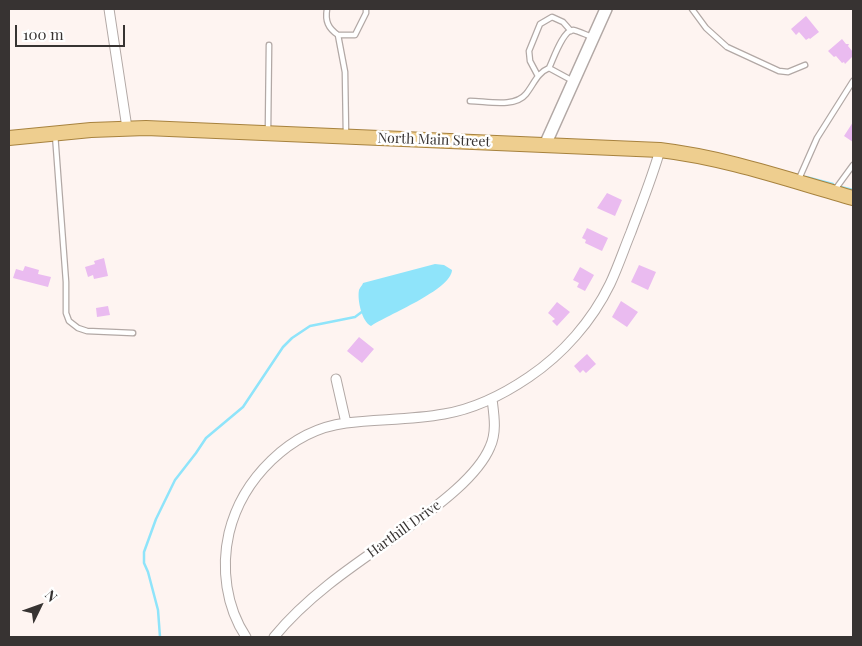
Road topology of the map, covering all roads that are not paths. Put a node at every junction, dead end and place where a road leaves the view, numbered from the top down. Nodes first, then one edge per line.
1 (109, 9) edge
2 (327, 9) edge
3 (366, 9) edge
4 (606, 9) edge
5 (692, 9) edge
6 (571, 31) junction
7 (338, 35) junction
8 (594, 38) junction
9 (269, 45) dead end
10 (805, 65) dead end
11 (549, 68) junction
12 (538, 76) junction
13 (573, 81) junction
14 (853, 81) edge
15 (470, 101) dead end
16 (127, 128) junction
17 (55, 133) junction
18 (268, 133) junction
19 (346, 137) junction
20 (9, 138) edge
21 (545, 144) junction
22 (660, 150) junction
23 (853, 165) edge
24 (798, 182) junction
25 (833, 192) junction
26 (853, 198) edge
27 (132, 333) dead end
28 (336, 379) dead end
29 (492, 398) junction
30 (346, 423) junction
31 (246, 637) edge
32 (274, 637) edge

1 - 16 street
2 - 7 lane
3 - 7 lane
4 - 8 street
5 - 10 lane
6 - 8 lane
6 - 11 lane
6 - 12 lane
7 - 19 lane
8 - 13 street
9 - 18 lane
11 - 12 lane
11 - 13 lane
12 - 15 lane
13 - 21 street
14 - 24 lane
16 - 17 main road, North Main Street
16 - 18 main road, North Main Street
17 - 20 main road, North Main Street
17 - 27 lane
18 - 19 main road, North Main Street
19 - 21 main road, North Main Street
21 - 22 main road, North Main Street
22 - 24 main road, North Main Street
22 - 29 street
23 - 25 lane
24 - 25 main road, North Main Street
25 - 26 main road, North Main Street
28 - 30 street
29 - 30 street
29 - 32 street, Harthill Drive
30 - 31 street

